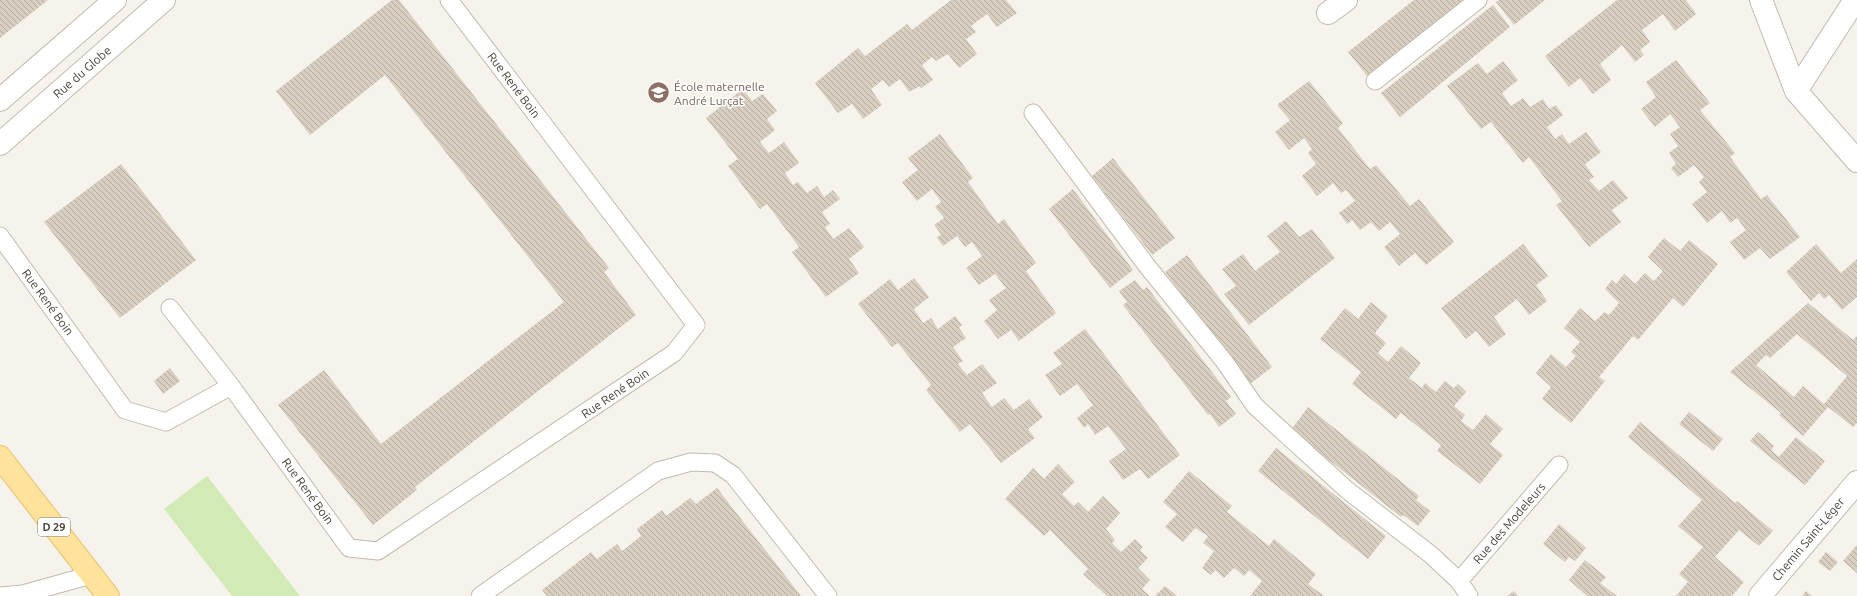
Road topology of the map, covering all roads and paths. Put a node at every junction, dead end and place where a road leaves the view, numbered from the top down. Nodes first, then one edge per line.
1 (115, 0) edge
2 (164, 0) edge
3 (449, 0) edge
4 (1346, 0) edge
5 (1478, 0) edge
6 (1761, 0) edge
7 (1855, 0) edge
8 (1328, 13) dead end
9 (1375, 81) dead end
10 (1796, 91) junction
11 (0, 100) edge
12 (1033, 113) dead end
13 (0, 144) edge
14 (1857, 161) edge
15 (0, 236) edge
16 (170, 308) dead end
17 (231, 386) junction
18 (0, 457) edge
19 (1559, 465) dead end
20 (1857, 482) edge
21 (91, 575) junction
22 (1459, 581) junction
23 (1, 596) edge
24 (108, 596) edge
25 (480, 596) edge
26 (828, 596) edge
27 (1469, 596) edge
28 (1760, 596) edge

1 - 11 street
2 - 13 street, Rue du Globe
3 - 17 lane, Rue René Boin
4 - 8 street
5 - 9 lane
6 - 10 street
7 - 10 street
10 - 14 street
12 - 22 lane
15 - 17 lane, Rue René Boin
16 - 17 lane, Rue René Boin
18 - 21 main road, D 29
19 - 22 lane, Rue des Modeleurs
20 - 28 street, Chemin Saint-Léger
21 - 23 lane
21 - 24 main road, D 29
22 - 27 lane
25 - 26 lane

